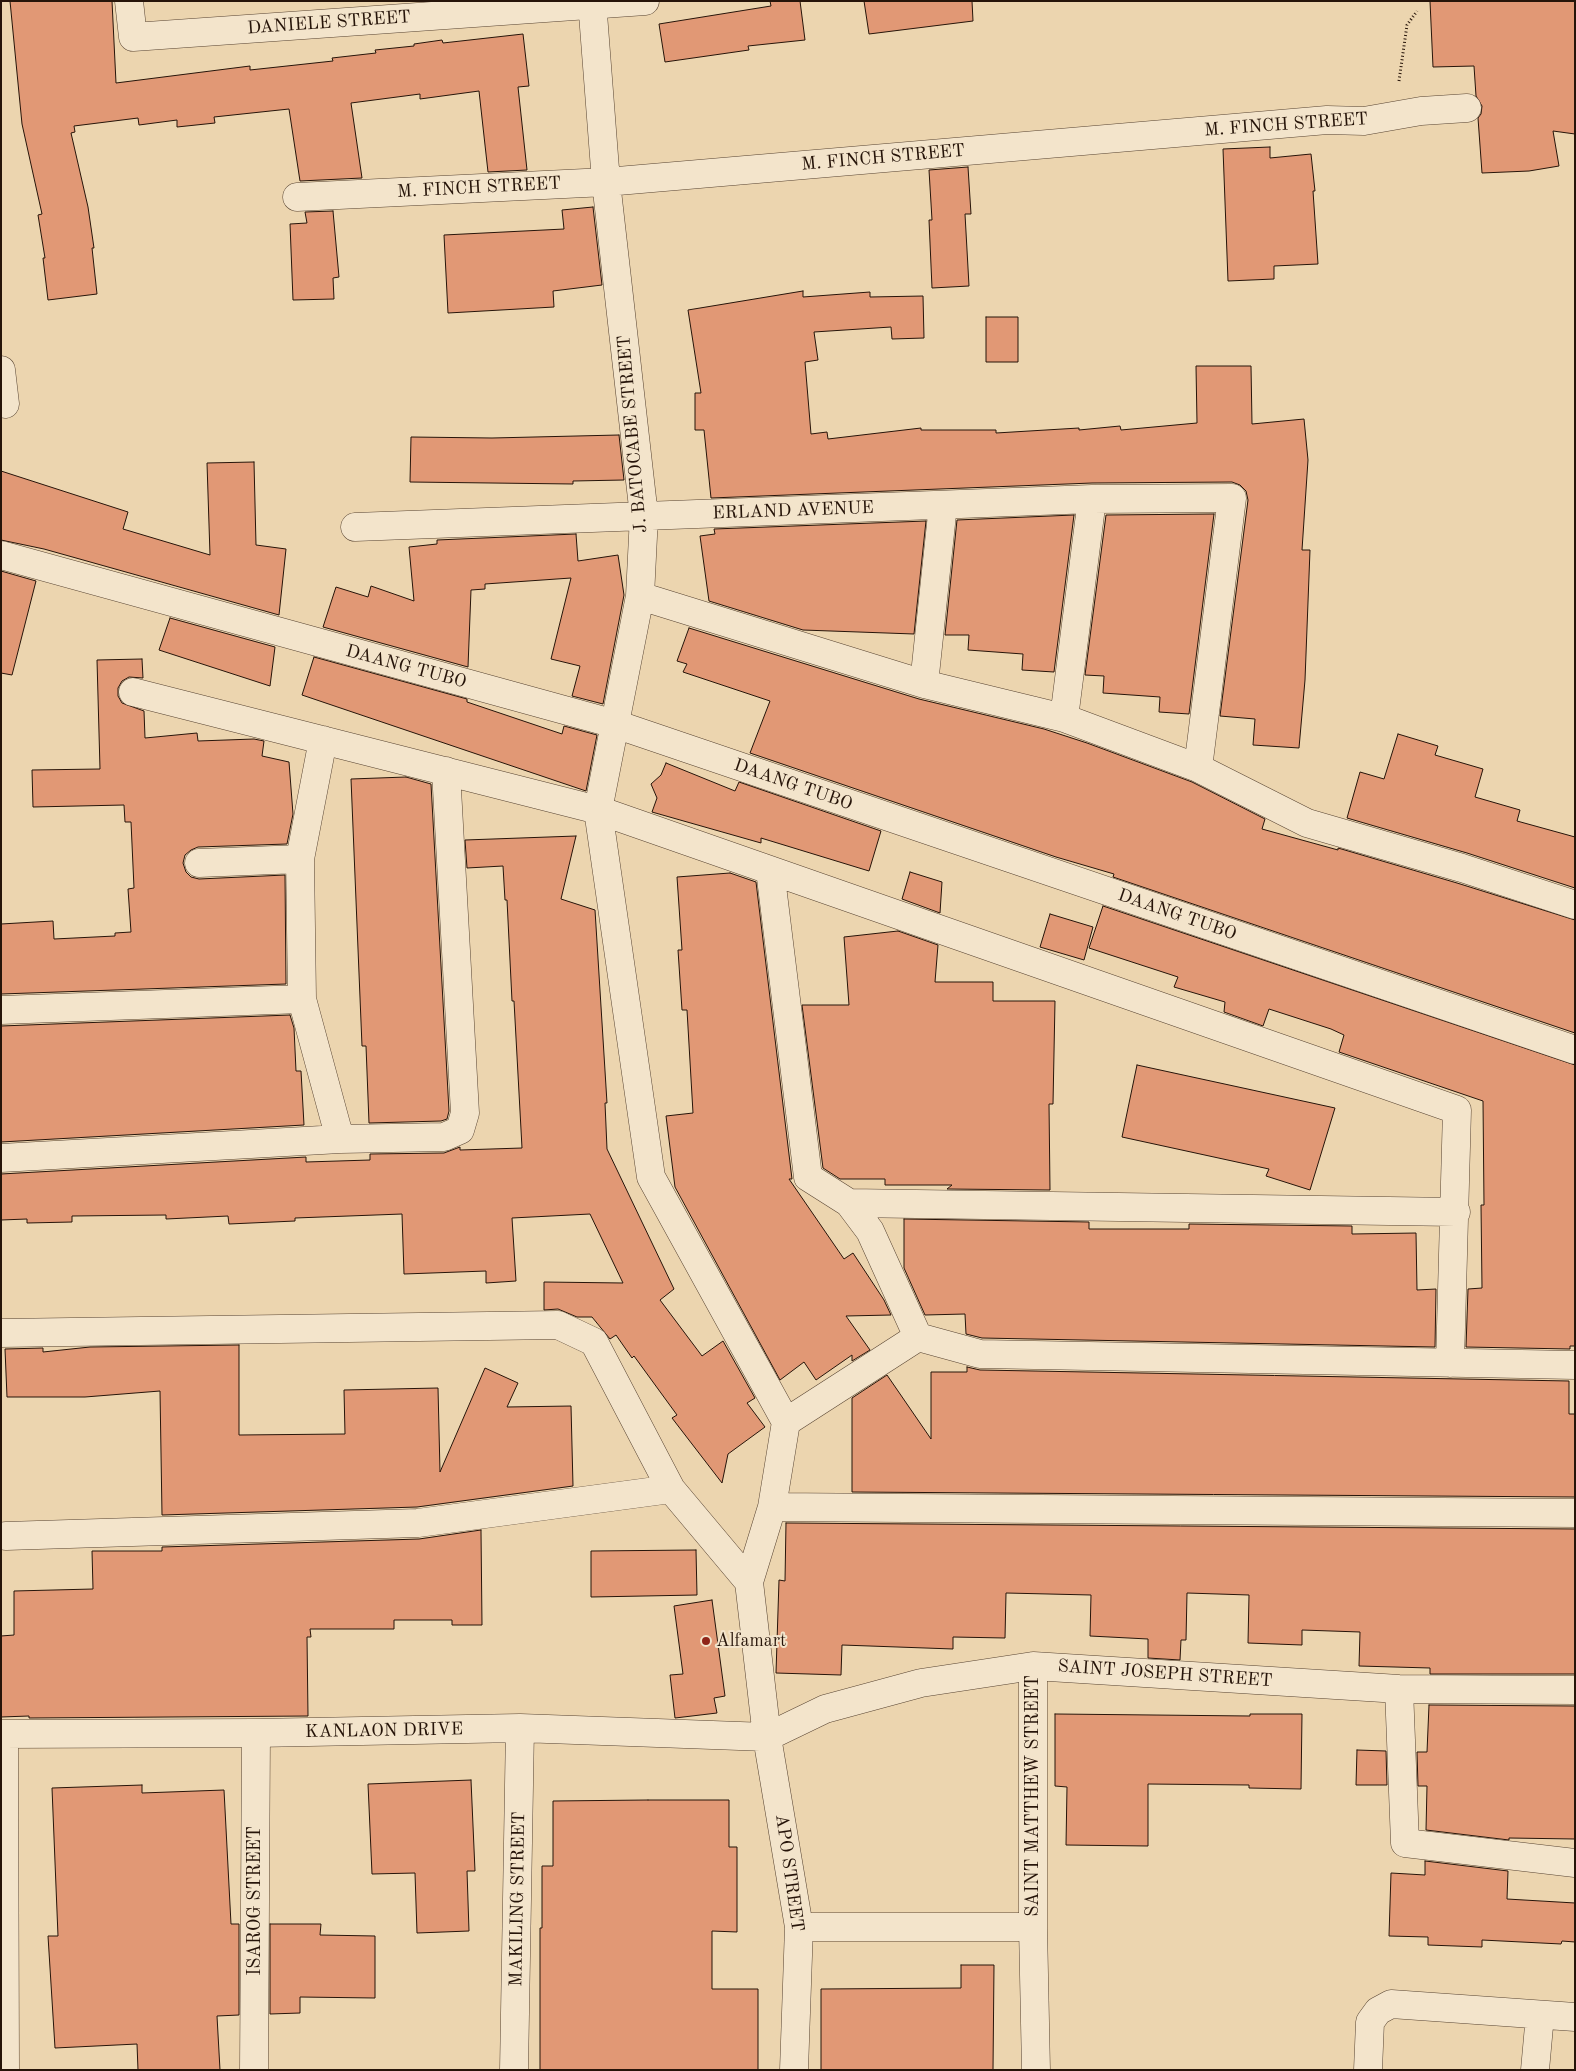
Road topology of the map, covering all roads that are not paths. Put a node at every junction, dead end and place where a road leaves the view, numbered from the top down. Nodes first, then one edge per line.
1 (129, 1) edge
2 (645, 1) edge
3 (592, 9) edge
4 (1467, 108) dead end
5 (606, 182) junction
6 (297, 197) dead end
7 (1, 370) edge
8 (1, 403) edge
9 (1092, 499) junction
10 (943, 505) junction
11 (644, 516) junction
12 (355, 527) dead end
13 (1, 555) edge
14 (640, 596) junction
15 (924, 684) junction
16 (132, 692) dead end
17 (1064, 718) junction
18 (615, 724) junction
19 (323, 740) junction
20 (1198, 768) junction
21 (446, 771) junction
22 (598, 810) junction
23 (300, 859) junction
24 (199, 863) dead end
25 (770, 870) junction
26 (1575, 905) edge
27 (302, 999) junction
28 (1, 1010) edge
29 (1575, 1050) edge
30 (340, 1139) junction
31 (1, 1158) edge
32 (849, 1203) junction
33 (1456, 1212) junction
34 (1, 1332) edge
35 (918, 1337) junction
36 (1450, 1362) junction
37 (1575, 1365) edge
38 (786, 1422) junction
39 (671, 1489) junction
40 (772, 1507) junction
41 (1575, 1513) edge
42 (6, 1536) dead end
43 (749, 1582) junction
44 (1033, 1666) junction
45 (1399, 1689) junction
46 (1575, 1690) edge
47 (520, 1728) junction
48 (256, 1733) junction
49 (3, 1734) edge
50 (767, 1738) junction
51 (1575, 1863) edge
52 (799, 1927) junction
53 (1033, 1927) junction
54 (1540, 2015) junction
55 (1575, 2017) edge
56 (6, 2070) edge
57 (254, 2070) edge
58 (514, 2070) edge
59 (794, 2070) edge
60 (1036, 2070) edge
61 (1368, 2070) edge
62 (1535, 2070) edge

1 - 3 street, DANIELE STREET
2 - 3 street, DANIELE STREET
3 - 5 street, J. BATOCABE STREET
4 - 5 street, M. FINCH STREET
5 - 6 street, M. FINCH STREET
5 - 11 street, J. BATOCABE STREET
7 - 8 street
9 - 10 street, ERLAND AVENUE
9 - 17 street
9 - 20 street, ERLAND AVENUE
10 - 11 street, ERLAND AVENUE
10 - 15 street
11 - 12 street, ERLAND AVENUE
11 - 14 street, J. BATOCABE STREET
13 - 18 street, DAANG TUBO
14 - 15 street
14 - 18 street, J. BATOCABE STREET
15 - 17 street
16 - 19 street
17 - 20 street
18 - 22 street, J. BATOCABE STREET
18 - 29 street, DAANG TUBO
19 - 21 street
19 - 23 street
20 - 26 street
21 - 22 street
21 - 30 street
22 - 25 street
22 - 38 street, J. BATOCABE STREET
23 - 24 street
23 - 27 street
25 - 32 street
25 - 33 street
27 - 28 street
27 - 30 street
30 - 31 street
32 - 33 street
32 - 35 street
33 - 36 street
34 - 39 street
35 - 36 street
35 - 38 street
36 - 37 street
38 - 40 street
39 - 42 street
39 - 43 street
40 - 41 street
40 - 43 street
43 - 50 street, APO STREET
44 - 45 street, SAINT JOSEPH STREET
44 - 50 street, SAINT JOSEPH STREET
44 - 53 street, SAINT MATTHEW STREET
45 - 46 street, SAINT JOSEPH STREET
45 - 51 street
47 - 48 street, KANLAON DRIVE
47 - 50 street, KANLAON DRIVE
47 - 58 street, MAKILING STREET
48 - 49 street, KANLAON DRIVE
48 - 57 street, ISAROG STREET
49 - 56 street
50 - 52 street, APO STREET
52 - 53 street
52 - 59 street, APO STREET
53 - 60 street, SAINT MATTHEW STREET
54 - 55 street
54 - 61 street
54 - 62 street

